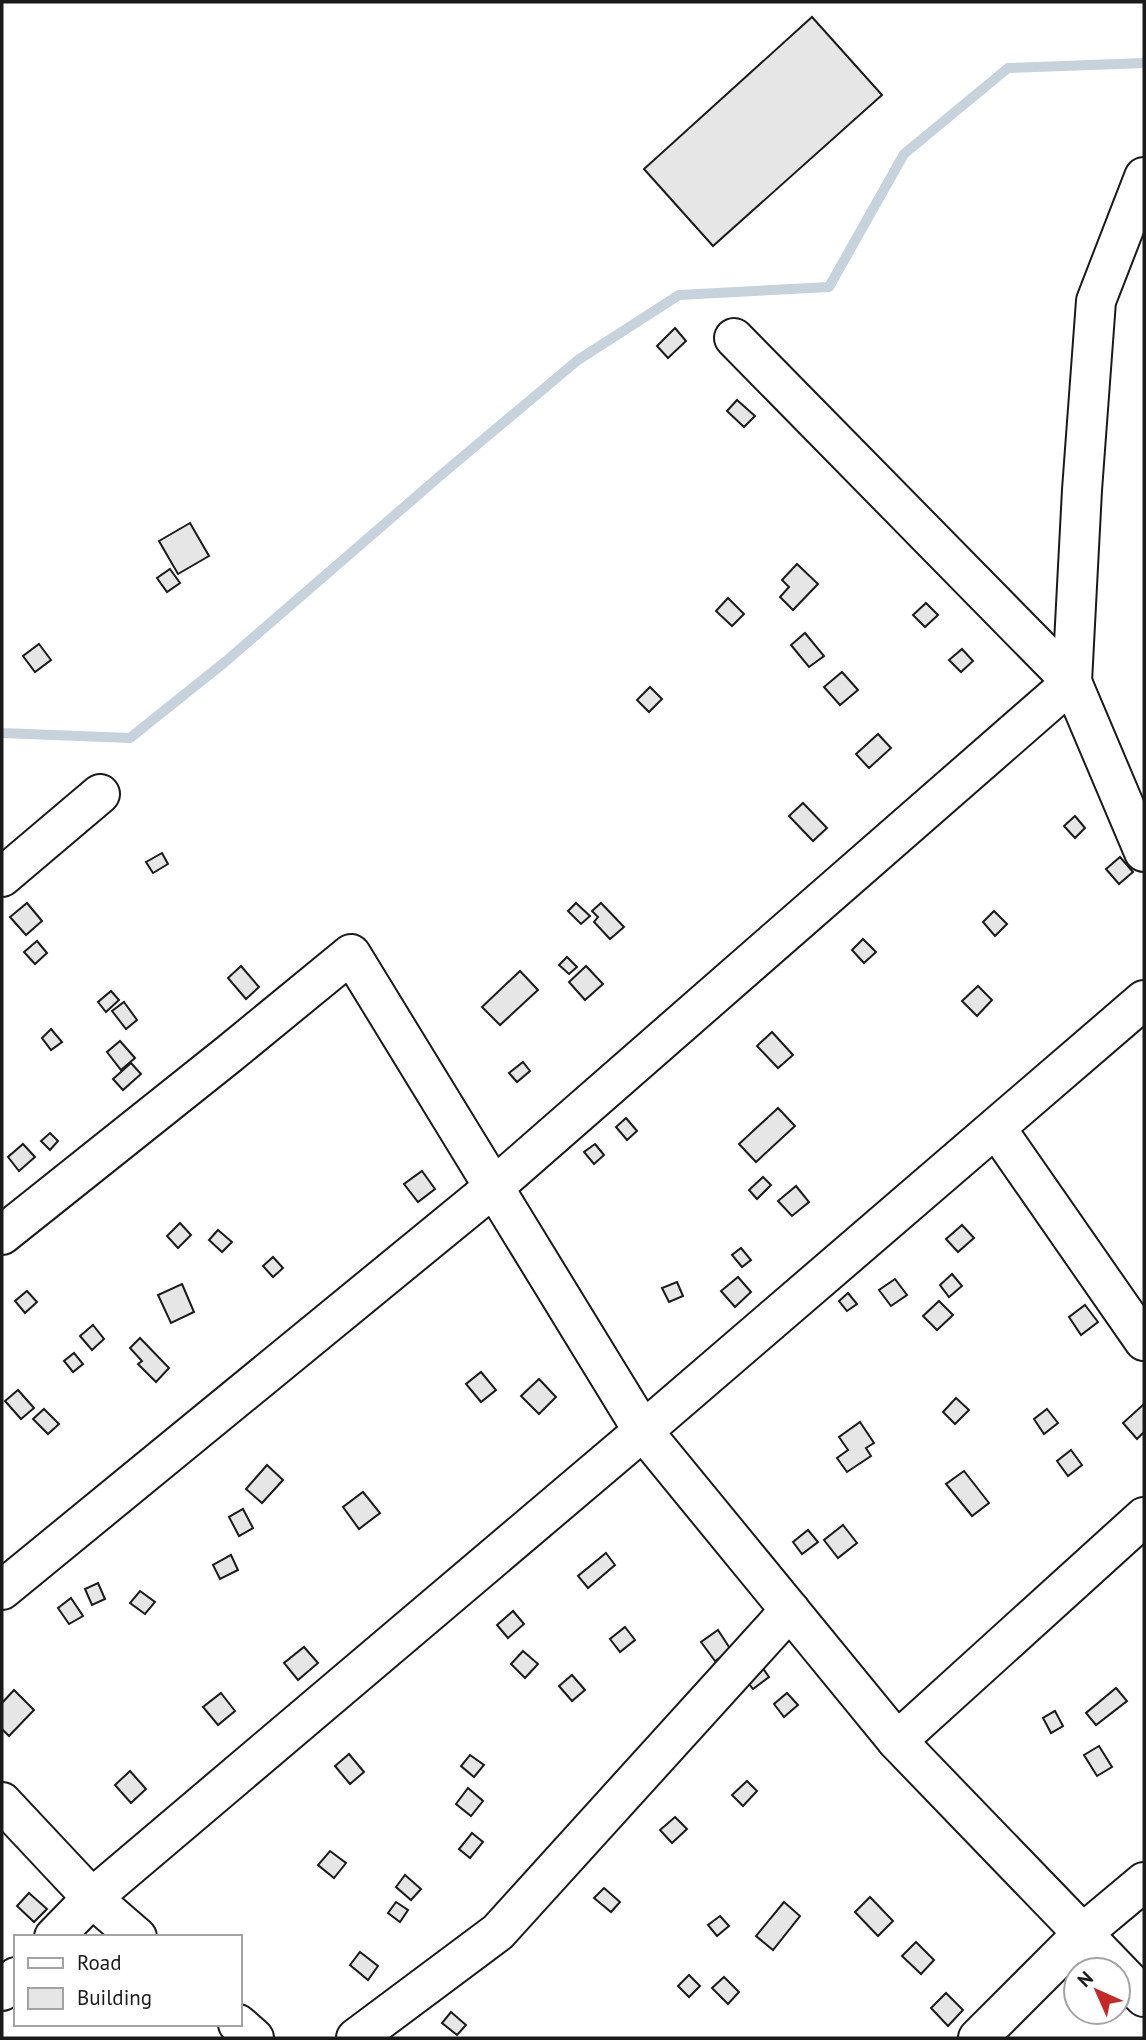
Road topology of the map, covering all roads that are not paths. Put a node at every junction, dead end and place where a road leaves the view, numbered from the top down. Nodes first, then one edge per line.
1 (1144, 177) edge
2 (734, 338) dead end
3 (1072, 682) junction
4 (100, 794) dead end
5 (1144, 852) edge
6 (2, 877) edge
7 (1144, 1000) edge
8 (996, 1128) junction
9 (494, 1187) junction
10 (2, 1235) edge
11 (1144, 1341) edge
12 (643, 1431) junction
13 (1144, 1517) edge
14 (2, 1590) edge
15 (790, 1610) junction
16 (897, 1741) junction
17 (2, 1802) edge
18 (1144, 1882) edge
19 (92, 1898) junction
20 (1083, 1933) junction
21 (56, 1935) edge
22 (135, 1935) edge
23 (1144, 1997) edge
24 (240, 2026) edge
25 (254, 2038) edge
26 (356, 2038) edge
27 (978, 2038) edge

1 - 3 street
2 - 3 street
3 - 5 street
3 - 9 street
4 - 6 street
7 - 8 street
8 - 11 street
8 - 12 street
9 - 10 street
9 - 12 street
9 - 14 street
12 - 15 street
12 - 19 street
13 - 16 street
15 - 16 street
15 - 26 street
16 - 20 street
17 - 19 street
18 - 20 street
19 - 21 street
19 - 22 street
20 - 23 street
20 - 27 street
24 - 25 street

